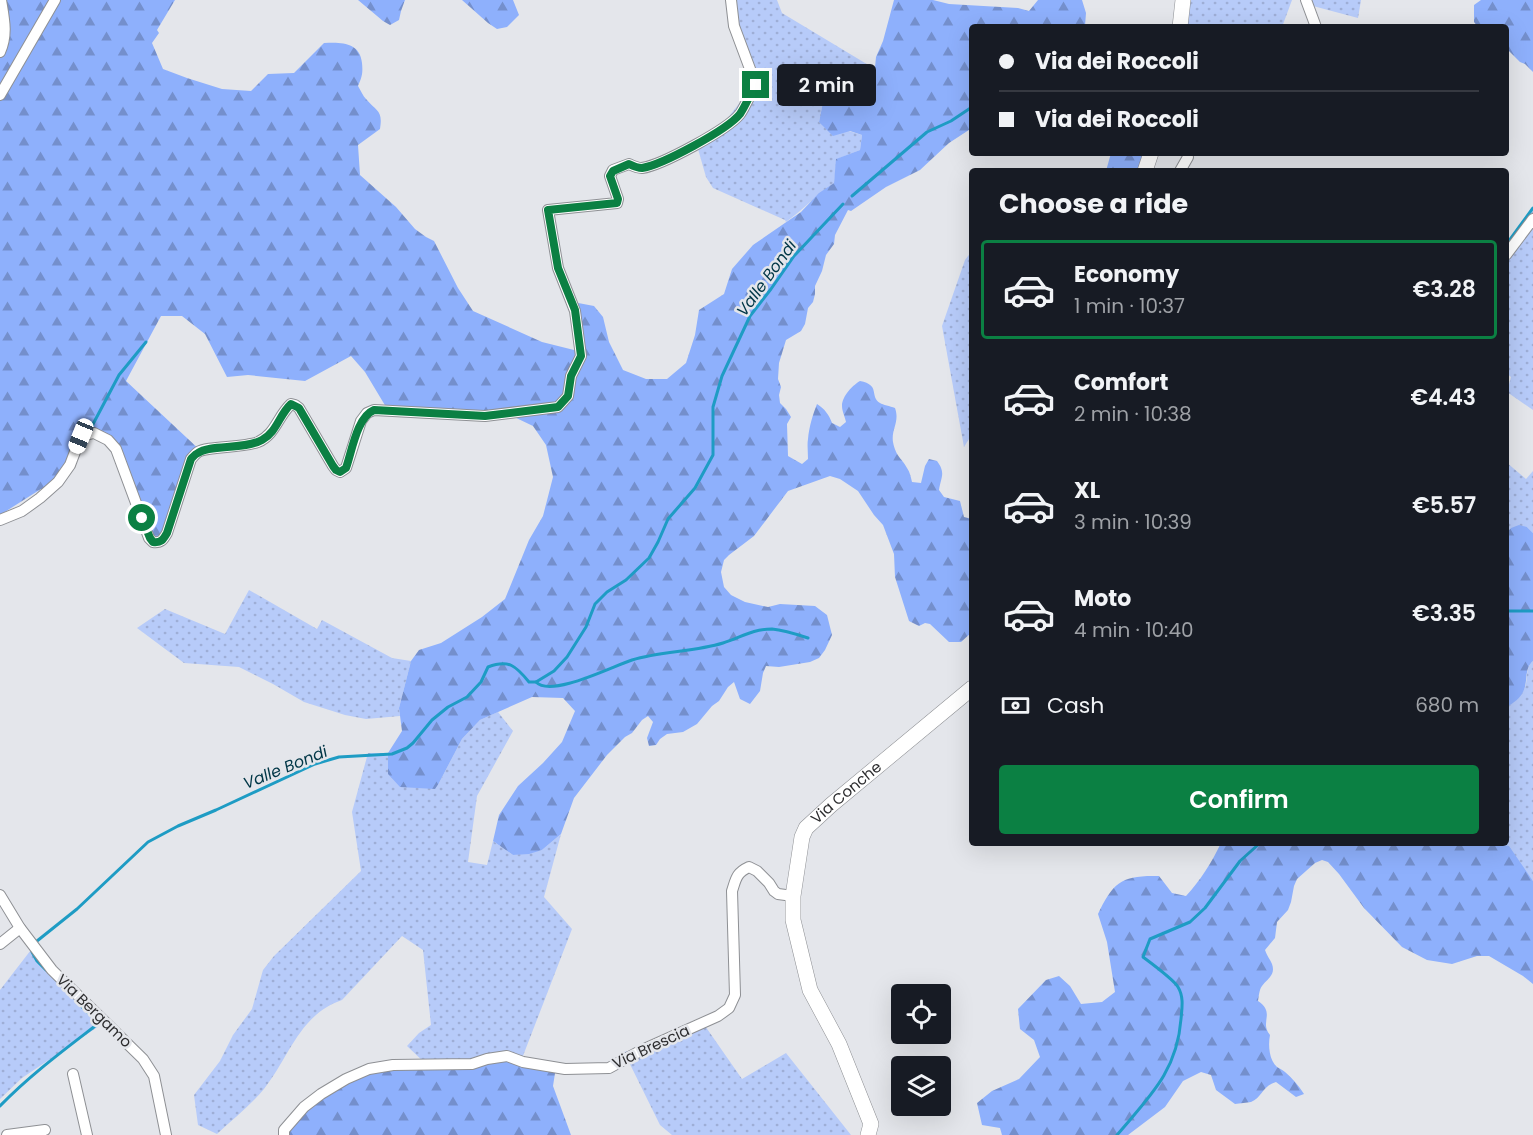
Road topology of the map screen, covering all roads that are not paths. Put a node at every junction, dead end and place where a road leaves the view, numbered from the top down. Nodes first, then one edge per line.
1 (1, 0) edge
2 (55, 0) edge
3 (731, 0) edge
4 (1183, 0) edge
5 (1306, 0) edge
6 (1180, 24) edge
7 (1315, 24) edge
8 (0, 52) edge
9 (0, 95) edge
10 (1188, 157) dead end
11 (1182, 168) edge
12 (1533, 219) edge
13 (1509, 251) edge
14 (0, 520) edge
15 (969, 690) edge
16 (0, 895) edge
17 (794, 896) junction
18 (20, 928) junction
19 (0, 944) edge
20 (73, 1074) dead end
21 (45, 1130) dead end
22 (7, 1135) edge
23 (87, 1135) edge
24 (166, 1135) edge
25 (284, 1135) edge
26 (868, 1135) edge

1 - 8 street
2 - 9 street
3 - 14 street
4 - 6 street
5 - 7 street
10 - 11 street
12 - 13 street
15 - 17 street, Via Conche
16 - 18 street, Via Bergamo
17 - 25 street, Via Brescia
17 - 26 street, Via Conche
18 - 19 street
18 - 24 street, Via Bergamo
20 - 23 street
21 - 22 street

